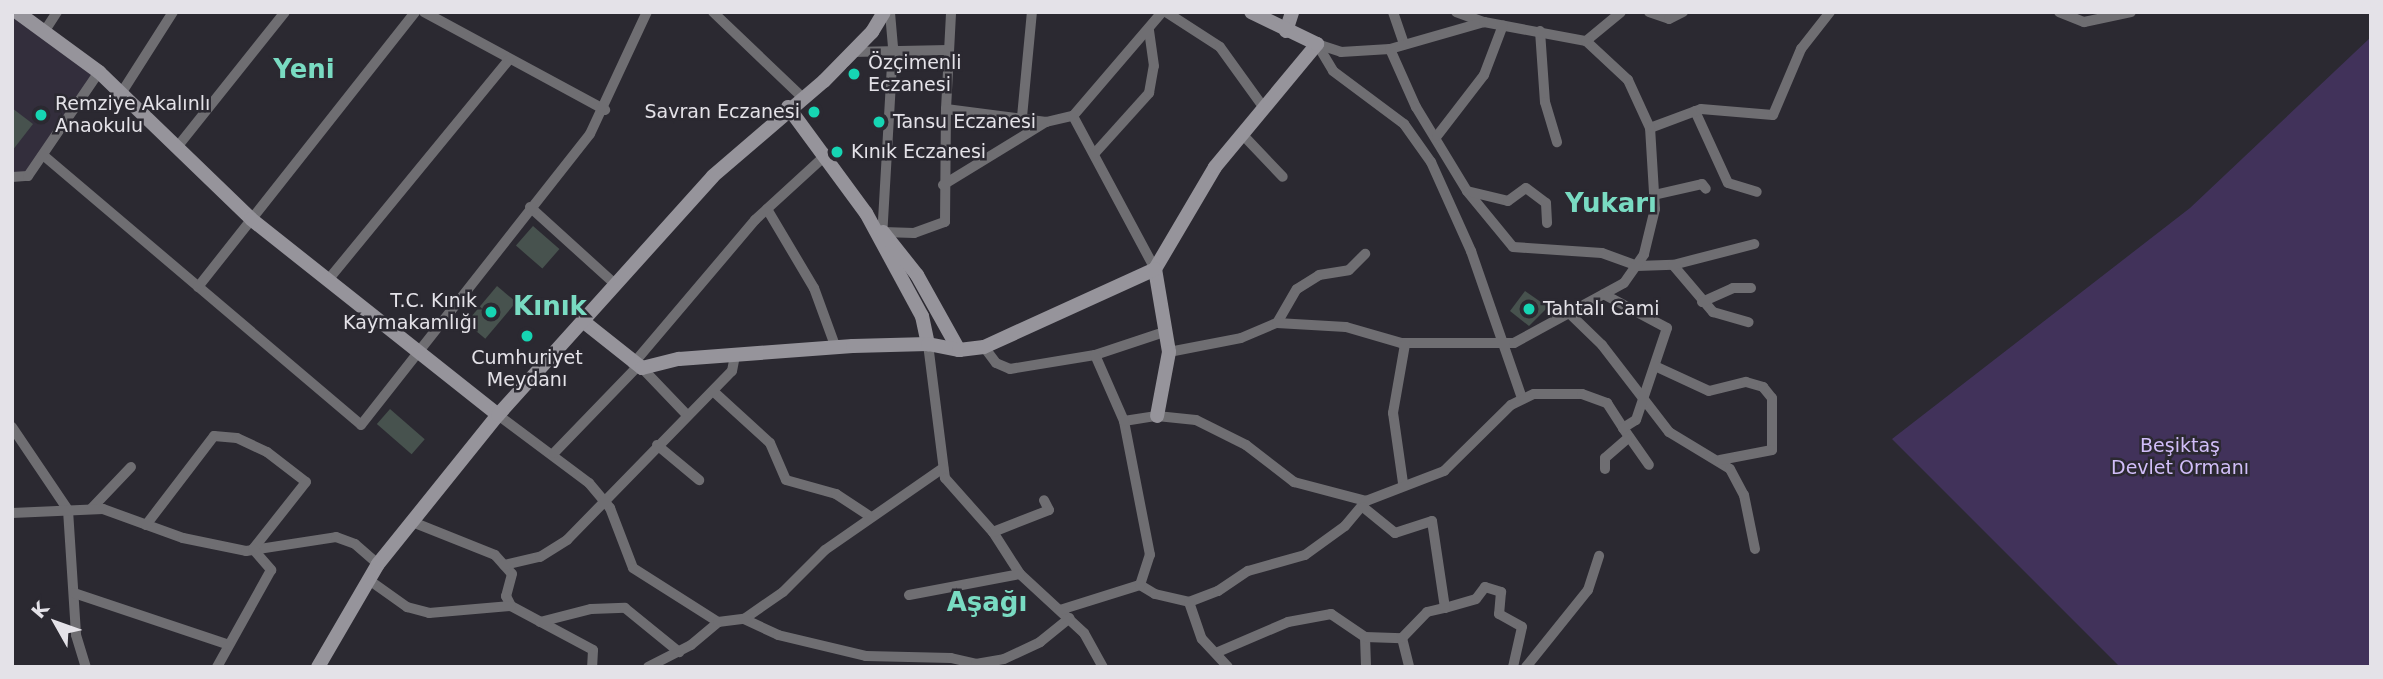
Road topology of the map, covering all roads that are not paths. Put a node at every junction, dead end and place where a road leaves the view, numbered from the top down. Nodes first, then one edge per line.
1 (17, 12) edge
2 (57, 12) edge
3 (173, 12) edge
4 (285, 12) edge
5 (415, 12) edge
6 (424, 12) edge
7 (647, 12) edge
8 (713, 12) edge
9 (884, 12) edge
10 (890, 12) edge
11 (951, 12) edge
12 (1032, 12) edge
13 (1164, 12) edge
14 (1251, 12) edge
15 (1292, 12) edge
16 (1393, 12) edge
17 (1456, 12) edge
18 (1620, 12) edge
19 (1649, 12) edge
20 (1683, 12) edge
21 (1830, 12) edge
22 (2059, 12) edge
23 (2132, 12) edge
24 (1484, 22) junction
25 (1503, 25) junction
26 (1149, 30) junction
27 (1540, 31) junction
28 (44, 32) junction
29 (1286, 32) junction
30 (1586, 41) junction
31 (1317, 44) junction
32 (1404, 44) junction
33 (893, 47) junction
34 (1390, 49) junction
35 (948, 50) junction
36 (852, 52) junction
37 (509, 60) junction
38 (99, 72) junction
39 (122, 92) junction
40 (803, 98) junction
41 (788, 107) junction
42 (946, 108) junction
43 (1264, 108) junction
44 (605, 110) junction
45 (1695, 111) junction
46 (1073, 116) junction
47 (1022, 117) junction
48 (1046, 122) junction
49 (1650, 128) junction
50 (1242, 134) junction
51 (1437, 136) junction
52 (1558, 142) dead end
53 (178, 146) junction
54 (1095, 153) junction
55 (1448, 153) junction
56 (827, 154) junction
57 (43, 155) junction
58 (1431, 162) junction
59 (12, 177) edge
60 (1283, 177) dead end
61 (943, 185) junction
62 (1706, 189) dead end
63 (1467, 191) junction
64 (1757, 192) dead end
65 (1654, 195) junction
66 (530, 207) junction
67 (768, 209) junction
68 (251, 219) junction
69 (1547, 223) dead end
70 (882, 238) junction
71 (1754, 244) dead end
72 (1365, 254) dead end
73 (1672, 265) junction
74 (1637, 266) junction
75 (1155, 269) junction
76 (328, 280) junction
77 (616, 285) junction
78 (198, 287) junction
79 (1751, 288) dead end
80 (1603, 294) junction
81 (1702, 302) junction
82 (1569, 313) junction
83 (584, 322) junction
84 (1749, 322) dead end
85 (1277, 323) junction
86 (1164, 332) junction
87 (1505, 342) junction
88 (928, 344) junction
89 (1405, 344) junction
90 (984, 346) junction
91 (836, 348) junction
92 (959, 350) junction
93 (1169, 352) junction
94 (416, 353) junction
95 (735, 355) junction
96 (1095, 355) junction
97 (638, 366) junction
98 (1657, 367) junction
99 (713, 391) junction
100 (1522, 398) junction
101 (1640, 399) junction
102 (498, 415) junction
103 (687, 415) junction
104 (1157, 416) junction
105 (1124, 421) junction
106 (12, 427) edge
107 (1625, 433) junction
108 (657, 445) junction
109 (554, 453) junction
110 (1720, 460) junction
111 (1649, 466) dead end
112 (131, 467) dead end
113 (943, 468) junction
114 (1605, 469) dead end
115 (699, 480) dead end
116 (1402, 483) junction
117 (603, 499) junction
118 (1044, 500) dead end
119 (1365, 504) junction
120 (91, 509) junction
121 (68, 510) junction
122 (12, 513) edge
123 (870, 517) junction
124 (415, 523) junction
125 (146, 525) junction
126 (993, 532) junction
127 (253, 549) junction
128 (1755, 549) dead end
129 (1599, 556) dead end
130 (378, 564) junction
131 (504, 565) junction
132 (1020, 574) junction
133 (369, 580) junction
134 (1140, 585) junction
135 (74, 593) junction
136 (909, 595) dead end
137 (1189, 602) junction
138 (511, 606) junction
139 (1445, 608) junction
140 (1059, 610) junction
141 (1070, 618) junction
142 (744, 619) junction
143 (540, 622) junction
144 (718, 622) junction
145 (1365, 637) junction
146 (1402, 638) junction
147 (229, 645) junction
148 (679, 652) junction
149 (1218, 652) junction
150 (937, 658) junction
151 (977, 666) edge
152 (86, 667) edge
153 (217, 667) edge
154 (318, 667) edge
155 (592, 667) edge
156 (648, 667) edge
157 (925, 667) edge
158 (1103, 667) edge
159 (1228, 667) edge
160 (1366, 667) edge
161 (1409, 667) edge
162 (1513, 667) edge
163 (1526, 667) edge

1 - 28 street
2 - 28 street
3 - 39 street
4 - 53 street
5 - 68 street
6 - 37 street
7 - 44 street
8 - 40 street
9 - 36 street
10 - 33 street
11 - 35 street
12 - 47 street
13 - 26 street
13 - 43 street
14 - 29 street
15 - 29 street
16 - 32 street
17 - 24 street
18 - 30 street
19 - 20 street
21 - 45 street
22 - 23 street
24 - 25 street
24 - 32 street
25 - 27 street
25 - 51 street
26 - 46 street
26 - 54 street
27 - 30 street
27 - 52 street
28 - 38 street
29 - 31 street
30 - 49 street
31 - 34 street
31 - 43 street
31 - 58 street
32 - 34 street
33 - 35 street
33 - 36 street
33 - 70 street
34 - 51 street
35 - 42 street
36 - 40 street
37 - 44 street
37 - 76 street
38 - 39 street
38 - 57 street
39 - 53 street
40 - 41 street
41 - 56 street
41 - 77 street
42 - 47 street
42 - 61 street
43 - 50 street
44 - 66 street
45 - 49 street
45 - 64 street
46 - 48 street
46 - 54 street
47 - 48 street
48 - 61 street
49 - 65 street
50 - 60 street
50 - 75 street
51 - 55 street
53 - 68 street
54 - 75 street
55 - 58 street
55 - 63 street
56 - 67 street
56 - 70 street
57 - 59 street
57 - 78 street
58 - 87 street
61 - 70 street
62 - 65 street
63 - 69 street
63 - 74 street
65 - 74 street
66 - 77 street
66 - 94 street
67 - 91 street
67 - 97 street
68 - 76 street
68 - 78 street
70 - 88 street
70 - 92 street
71 - 73 street
72 - 85 street
73 - 74 street
73 - 81 street
74 - 80 street
75 - 86 street
75 - 90 street
76 - 94 street
77 - 83 street
78 - 94 street
79 - 81 street
80 - 82 street
80 - 98 street
81 - 84 street
82 - 87 street
82 - 101 street
83 - 97 street
83 - 102 street
85 - 89 street
85 - 93 street
86 - 93 street
86 - 96 street
87 - 89 street
87 - 100 street
88 - 91 street
88 - 92 street
88 - 113 street
89 - 116 street
90 - 92 street
90 - 96 street
91 - 95 street
93 - 104 street
94 - 102 street
95 - 97 street
95 - 99 street
96 - 105 street
97 - 103 street
97 - 109 street
98 - 101 street
98 - 110 street
99 - 103 street
99 - 123 street
100 - 107 street
100 - 116 street
101 - 107 street
101 - 110 street
102 - 109 street
102 - 124 street
103 - 108 street
104 - 105 street
104 - 119 street
105 - 134 street
106 - 121 street
107 - 111 street
107 - 114 street
108 - 115 street
108 - 117 street
109 - 117 street
110 - 128 street
112 - 120 street
113 - 123 street
113 - 126 street
116 - 119 street
117 - 131 street
117 - 144 street
118 - 126 street
119 - 137 street
119 - 139 street
120 - 121 street
120 - 125 street
121 - 122 street
121 - 135 street
123 - 142 street
124 - 130 street
124 - 131 street
125 - 127 street
125 - 127 street
126 - 132 street
127 - 130 street
127 - 147 street
129 - 163 street
130 - 133 street
131 - 138 street
132 - 136 street
132 - 140 street
133 - 138 street
133 - 154 street
134 - 137 street
134 - 140 street
135 - 147 street
135 - 152 street
137 - 149 street
138 - 143 street
139 - 146 street
139 - 162 street
140 - 141 street
141 - 151 street
141 - 158 street
142 - 144 street
142 - 150 street
143 - 148 street
143 - 155 street
144 - 148 street
145 - 146 street
145 - 149 street
145 - 160 street
146 - 161 street
147 - 153 street
148 - 156 street
149 - 159 street
150 - 151 street
150 - 157 street

